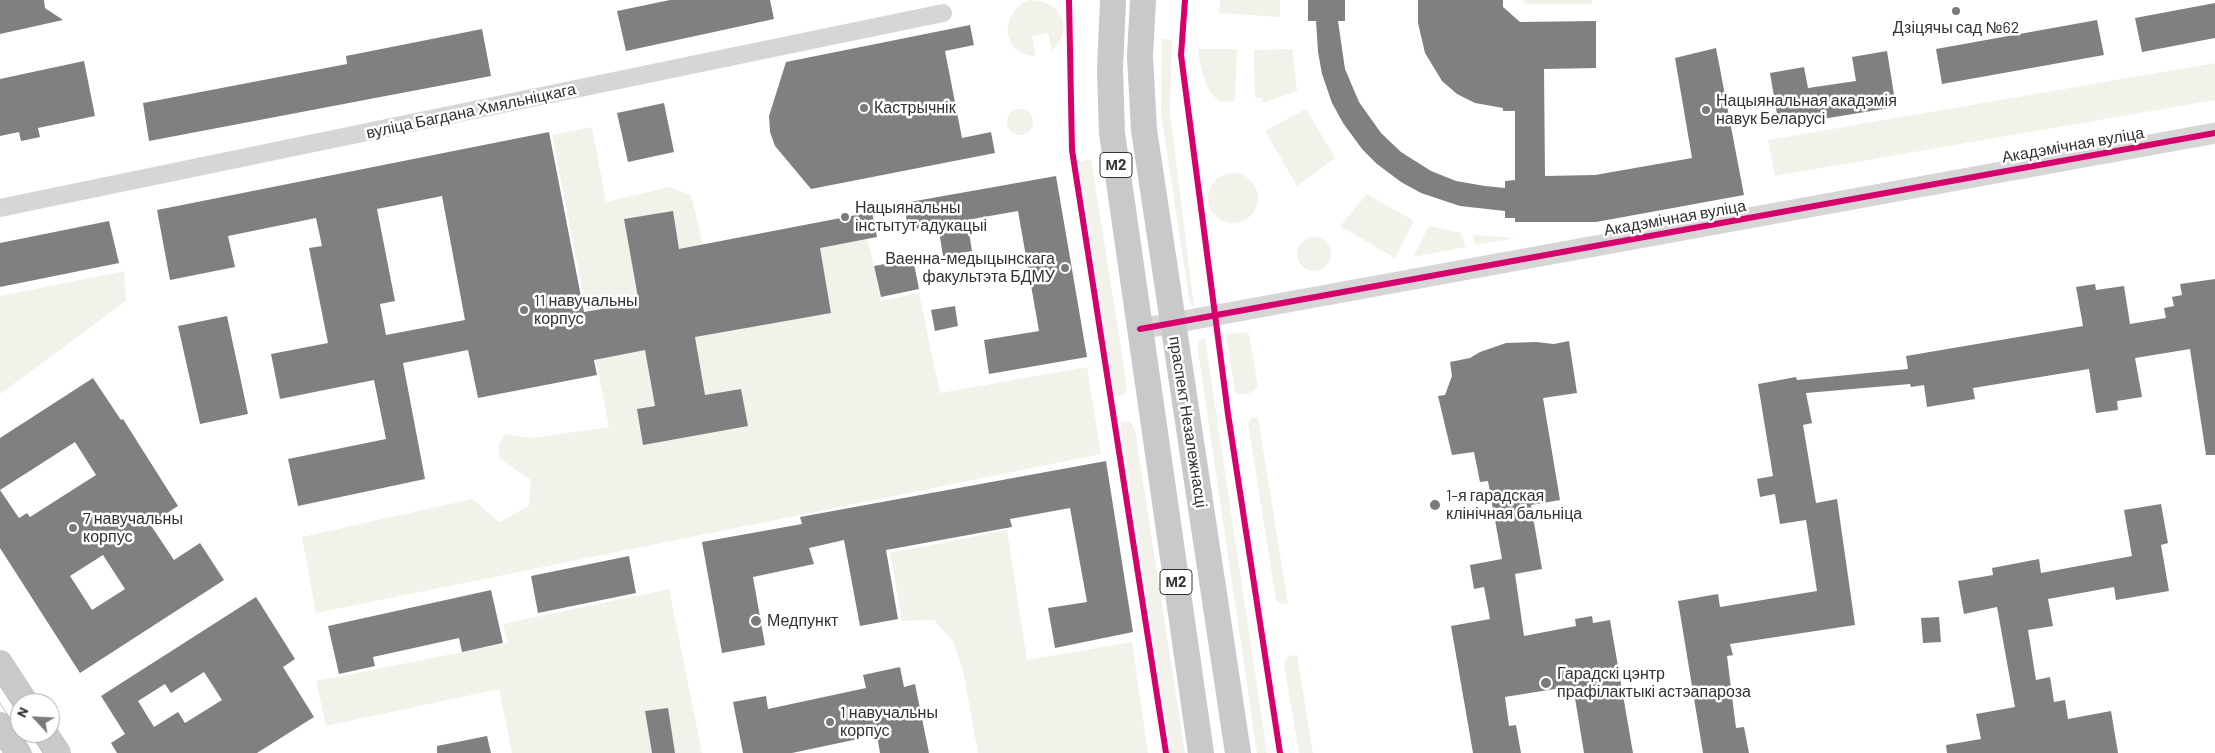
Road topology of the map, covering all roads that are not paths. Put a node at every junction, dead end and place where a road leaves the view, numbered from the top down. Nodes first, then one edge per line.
1 (1114, 0) edge
2 (1144, 0) edge
3 (942, 13) dead end
4 (2215, 133) edge
5 (0, 208) edge
6 (1173, 323) junction
7 (1140, 329) junction
8 (0, 663) edge
9 (20, 693) edge
10 (0, 725) edge
11 (18, 753) edge
12 (1201, 753) edge
13 (1238, 753) edge

1 - 7 main road, праспект Незалежнасці / М2
2 - 6 main road, праспект Незалежнасці / М2
3 - 5 street, вуліца Багдана Хмяльніцкага
4 - 6 street, Акадэмічная вуліца
6 - 7 street, Акадэмічная вуліца
6 - 13 main road, праспект Незалежнасці / М2
7 - 12 main road, праспект Незалежнасці / М2
8 - 9 main road
10 - 11 main road

